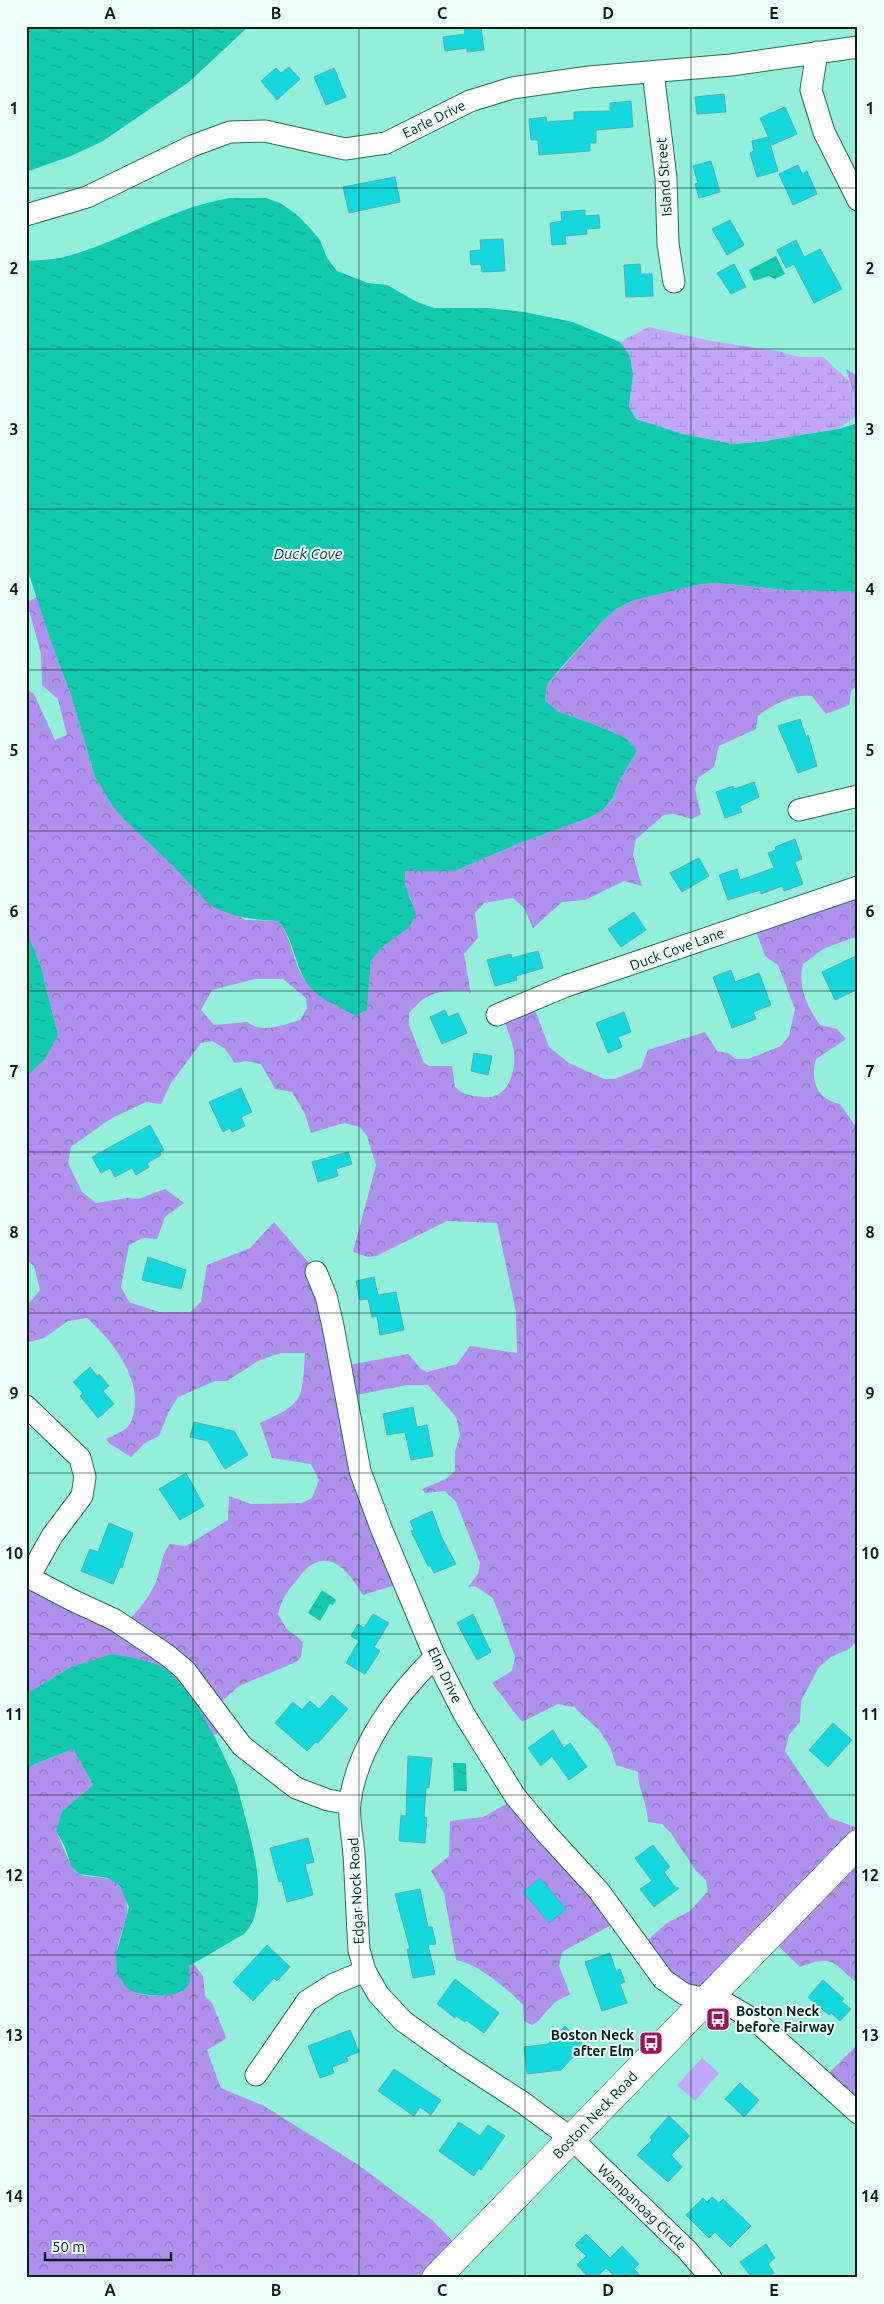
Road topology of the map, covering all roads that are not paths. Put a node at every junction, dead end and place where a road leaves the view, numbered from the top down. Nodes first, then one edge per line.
1 (858, 47) edge
2 (817, 52) junction
3 (653, 72) junction
4 (858, 200) edge
5 (26, 215) edge
6 (674, 282) dead end
7 (858, 796) edge
8 (799, 810) dead end
9 (858, 887) edge
10 (497, 1014) dead end
11 (316, 1272) dead end
12 (26, 1406) edge
13 (27, 1578) edge
14 (435, 1657) junction
15 (350, 1804) junction
16 (858, 1844) edge
17 (365, 1971) junction
18 (709, 1999) junction
19 (256, 2076) dead end
20 (858, 2113) edge
21 (572, 2139) junction
22 (436, 2278) edge
23 (712, 2278) edge

1 - 2 street, Earle Drive
2 - 3 street, Earle Drive
2 - 4 street
3 - 5 street, Earle Drive
3 - 6 street, Island Street
7 - 8 street
9 - 10 street, Duck Cove Lane
11 - 14 street, Elm Drive
12 - 13 street
13 - 15 street
14 - 15 street, Edgar Nock Road
14 - 18 street, Elm Drive
15 - 17 street, Edgar Nock Road
16 - 18 main road, Boston Neck Road
17 - 19 street
17 - 21 street, Edgar Nock Road
18 - 20 street, Elm Drive
18 - 21 main road, Boston Neck Road
21 - 22 main road, Boston Neck Road
21 - 23 street, Wampanoag Circle

